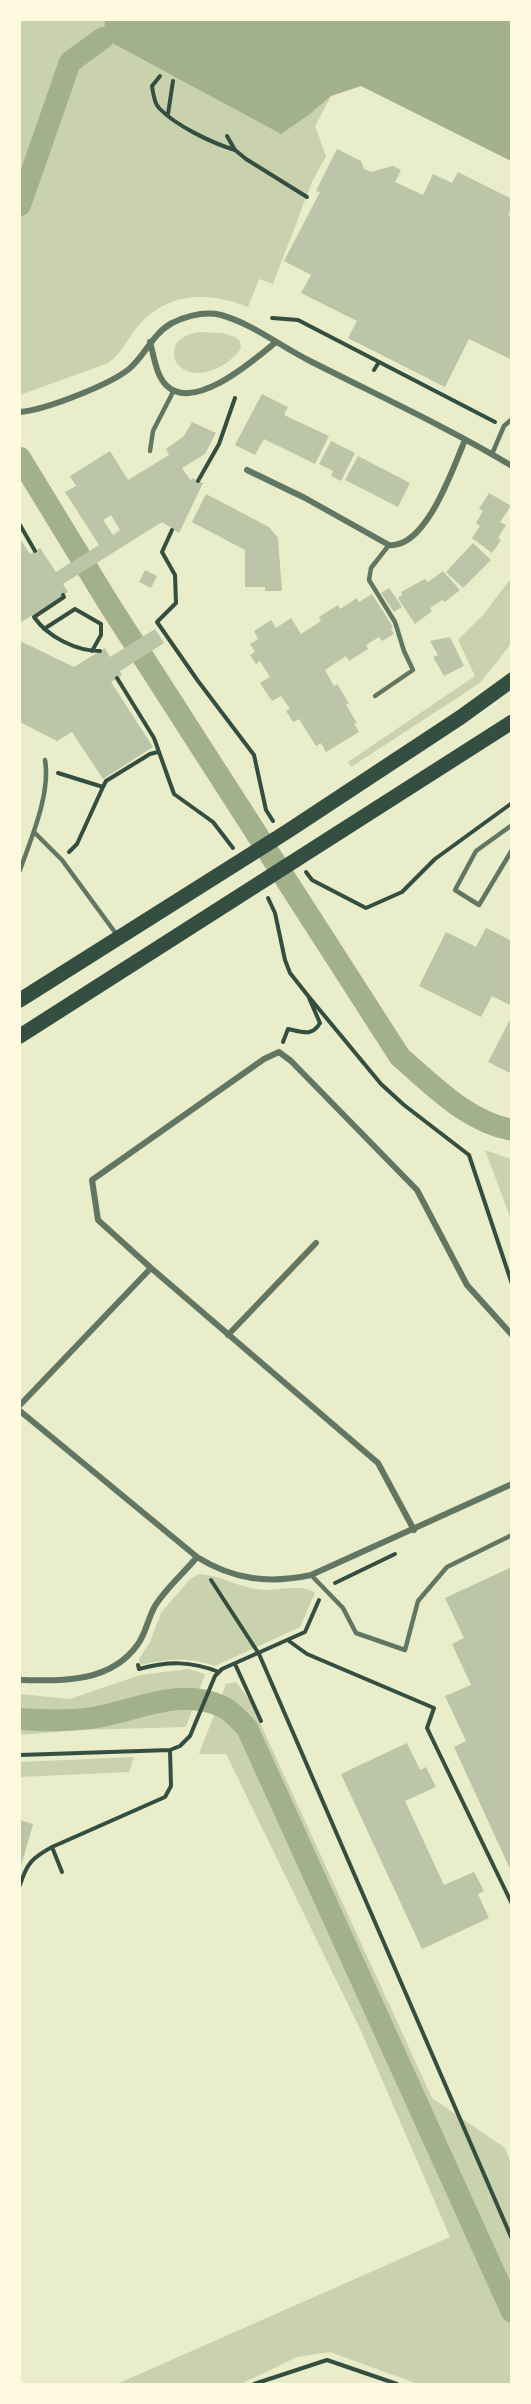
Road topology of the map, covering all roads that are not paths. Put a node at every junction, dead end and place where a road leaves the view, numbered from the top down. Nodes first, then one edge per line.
1 (150, 342) junction
2 (276, 342) junction
3 (174, 390) junction
4 (20, 412) edge
5 (512, 418) edge
6 (465, 440) junction
7 (150, 451) dead end
8 (492, 454) junction
9 (512, 466) edge
10 (247, 470) dead end
11 (389, 545) junction
12 (512, 680) edge
13 (375, 696) dead end
14 (512, 722) edge
15 (45, 760) dead end
16 (512, 825) edge
17 (34, 832) junction
18 (512, 850) edge
19 (20, 870) edge
20 (118, 937) junction
21 (20, 1000) edge
22 (20, 1036) edge
23 (316, 1243) dead end
24 (151, 1268) junction
25 (228, 1335) junction
26 (512, 1335) edge
27 (20, 1405) edge
28 (20, 1411) edge
29 (512, 1484) edge
30 (414, 1530) junction
31 (512, 1535) edge
32 (197, 1557) junction
33 (311, 1575) junction
34 (20, 1680) edge

1 - 2 street
1 - 3 street
1 - 4 street
2 - 3 street
2 - 6 street
3 - 7 lane
5 - 8 lane
6 - 8 street
6 - 11 street
8 - 9 street
10 - 11 street
11 - 13 lane
12 - 20 main road
14 - 22 main road
15 - 17 lane
16 - 18 lane
17 - 19 lane
17 - 20 lane
20 - 21 main road
23 - 25 street
24 - 25 street
24 - 26 street
24 - 27 street
25 - 30 street
28 - 32 street
29 - 30 street
30 - 33 street
31 - 33 lane
32 - 33 street
32 - 34 street

